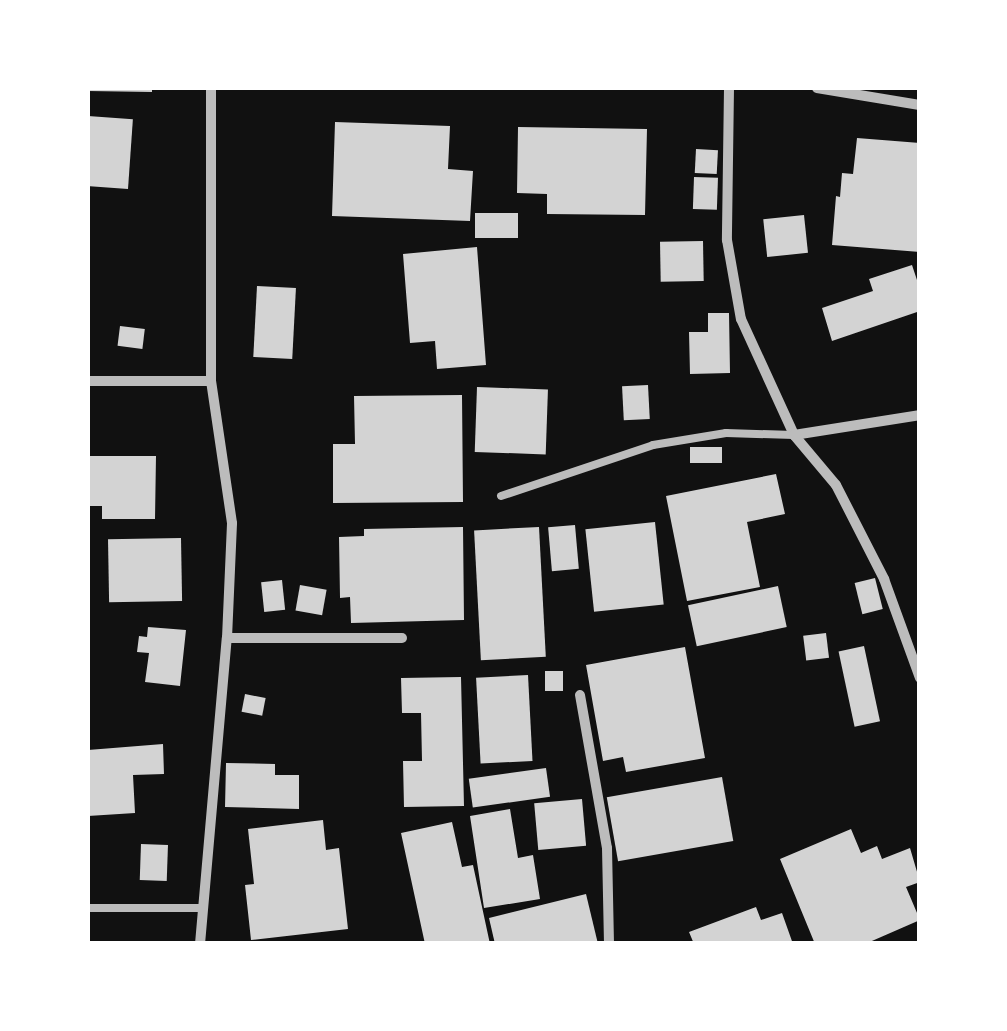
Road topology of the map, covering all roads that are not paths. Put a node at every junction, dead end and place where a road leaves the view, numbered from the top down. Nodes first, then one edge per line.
1 (211, 88) edge
2 (729, 88) edge
3 (817, 88) edge
4 (920, 106) edge
5 (88, 381) edge
6 (211, 382) junction
7 (920, 415) edge
8 (794, 435) junction
9 (501, 496) dead end
10 (227, 638) junction
11 (402, 638) dead end
12 (920, 678) edge
13 (580, 695) dead end
14 (88, 908) edge
15 (201, 908) junction
16 (200, 944) edge
17 (609, 944) edge

1 - 6 street
2 - 8 street
3 - 4 street
5 - 6 street
6 - 10 street
7 - 8 street
8 - 9 lane
8 - 12 street
10 - 11 street
10 - 15 street
13 - 17 street
14 - 15 lane
15 - 16 street

